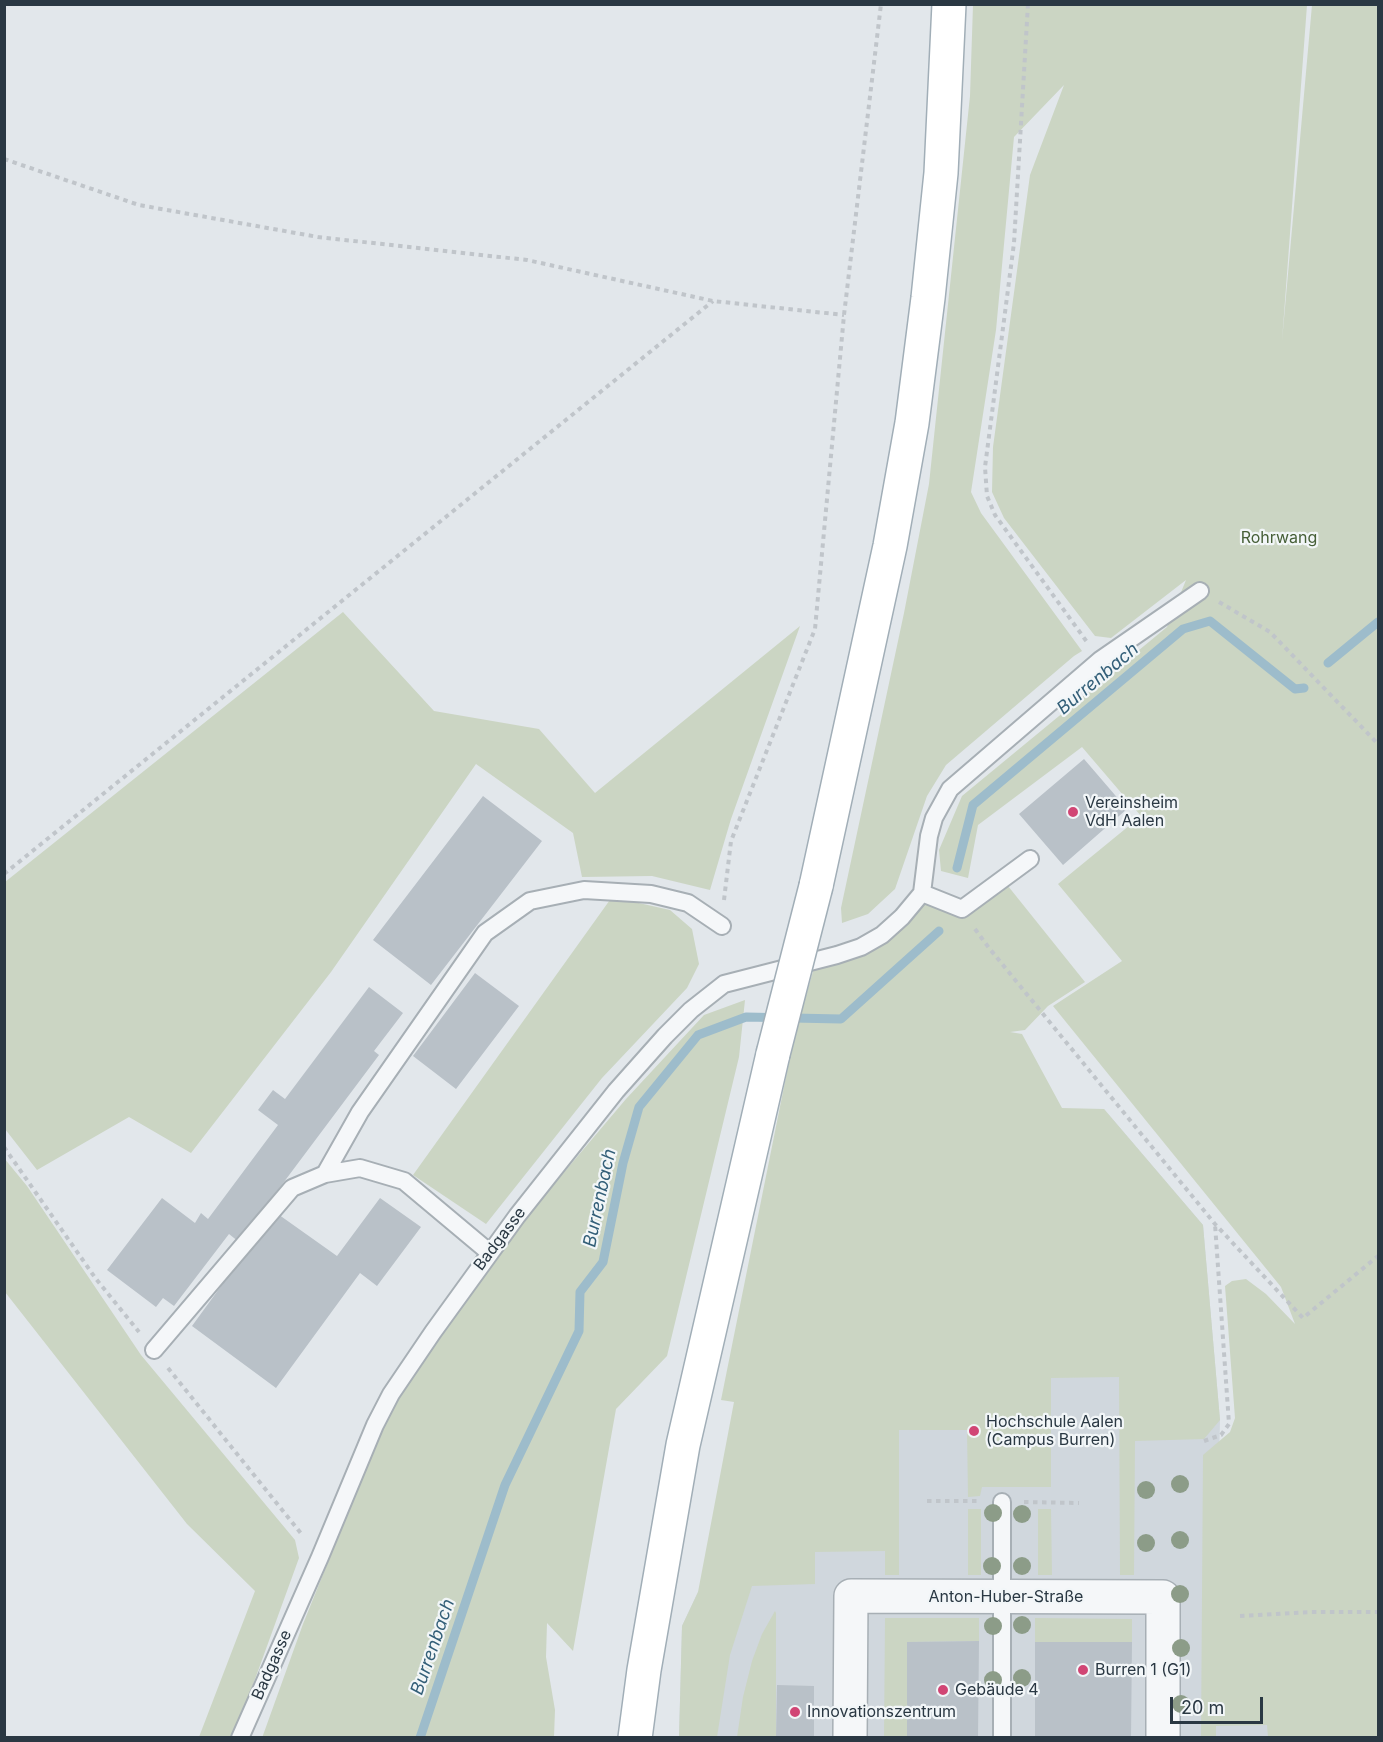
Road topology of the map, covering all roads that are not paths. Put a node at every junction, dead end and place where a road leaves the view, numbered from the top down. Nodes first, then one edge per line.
1 (949, 4) edge
2 (1200, 591) road end
3 (1030, 859) dead end
4 (922, 893) junction
5 (722, 926) road end
6 (325, 1174) junction
7 (490, 1253) junction
8 (154, 1350) dead end
9 (1002, 1502) dead end
10 (1001, 1597) junction
11 (240, 1737) edge
12 (635, 1737) edge
13 (850, 1737) edge
14 (1002, 1737) edge
15 (1163, 1737) edge

1 - 12 main road, bridge
2 - 4 lane
3 - 4 lane
4 - 7 lane, Badgasse
5 - 6 lane
6 - 7 lane
6 - 8 lane
7 - 11 lane, Badgasse
9 - 10 lane
10 - 13 street, Anton-Huber-Straße
10 - 14 lane
10 - 15 street, Anton-Huber-Straße

